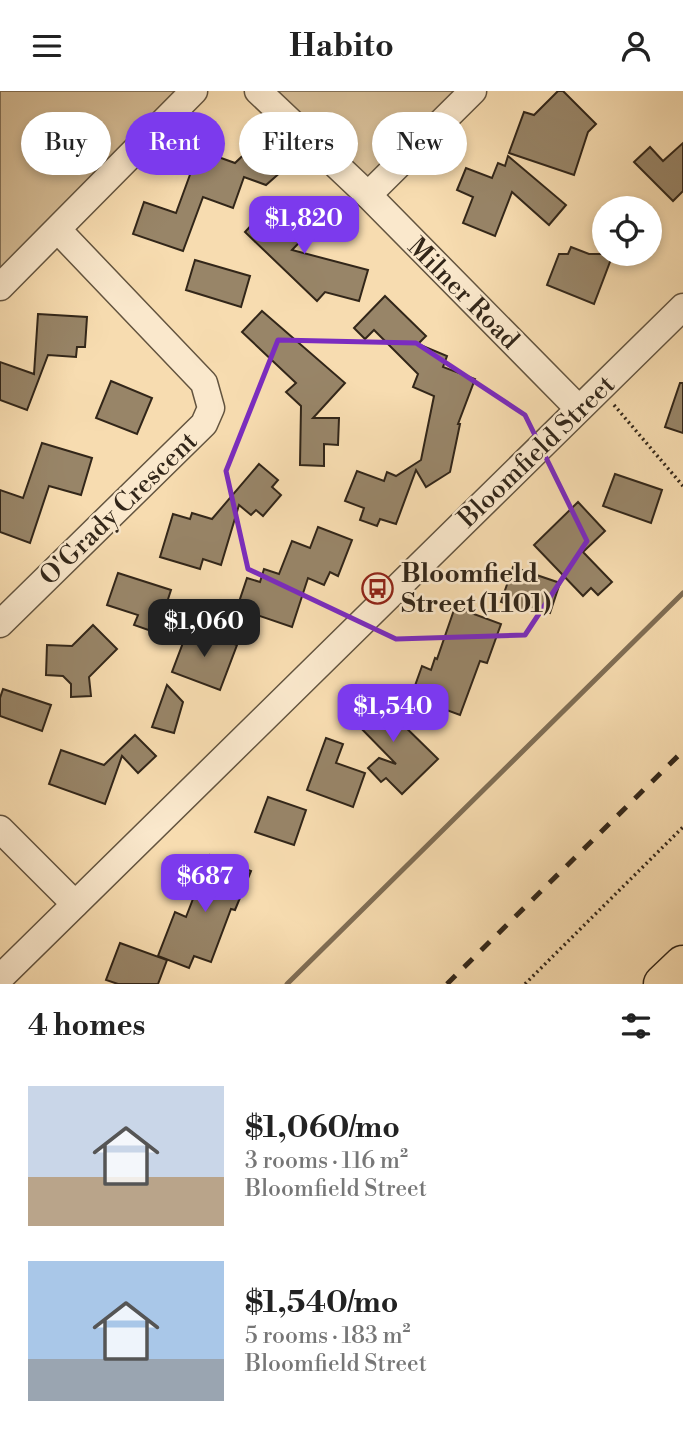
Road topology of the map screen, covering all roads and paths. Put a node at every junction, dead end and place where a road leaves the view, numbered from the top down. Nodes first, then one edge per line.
1 (194, 91) edge
2 (258, 91) edge
3 (473, 91) edge
4 (368, 195) junction
5 (58, 230) junction
6 (0, 287) edge
7 (683, 307) edge
8 (599, 389) junction
9 (578, 408) junction
10 (683, 486) edge
11 (0, 624) edge
12 (683, 827) edge
13 (0, 829) edge
14 (75, 904) junction
15 (683, 965) edge
16 (0, 978) edge
17 (525, 984) edge
18 (663, 984) edge

1 - 5 street
2 - 4 street, Milner Road
3 - 4 street
4 - 9 street, Milner Road
5 - 6 street
5 - 11 street, O'Grady Crescent
7 - 8 street, Bloomfield Street
8 - 9 street, Bloomfield Street
8 - 10 path
9 - 14 street, Bloomfield Street
12 - 17 path
13 - 14 street
14 - 16 street, Bloomfield Street
15 - 18 highway

